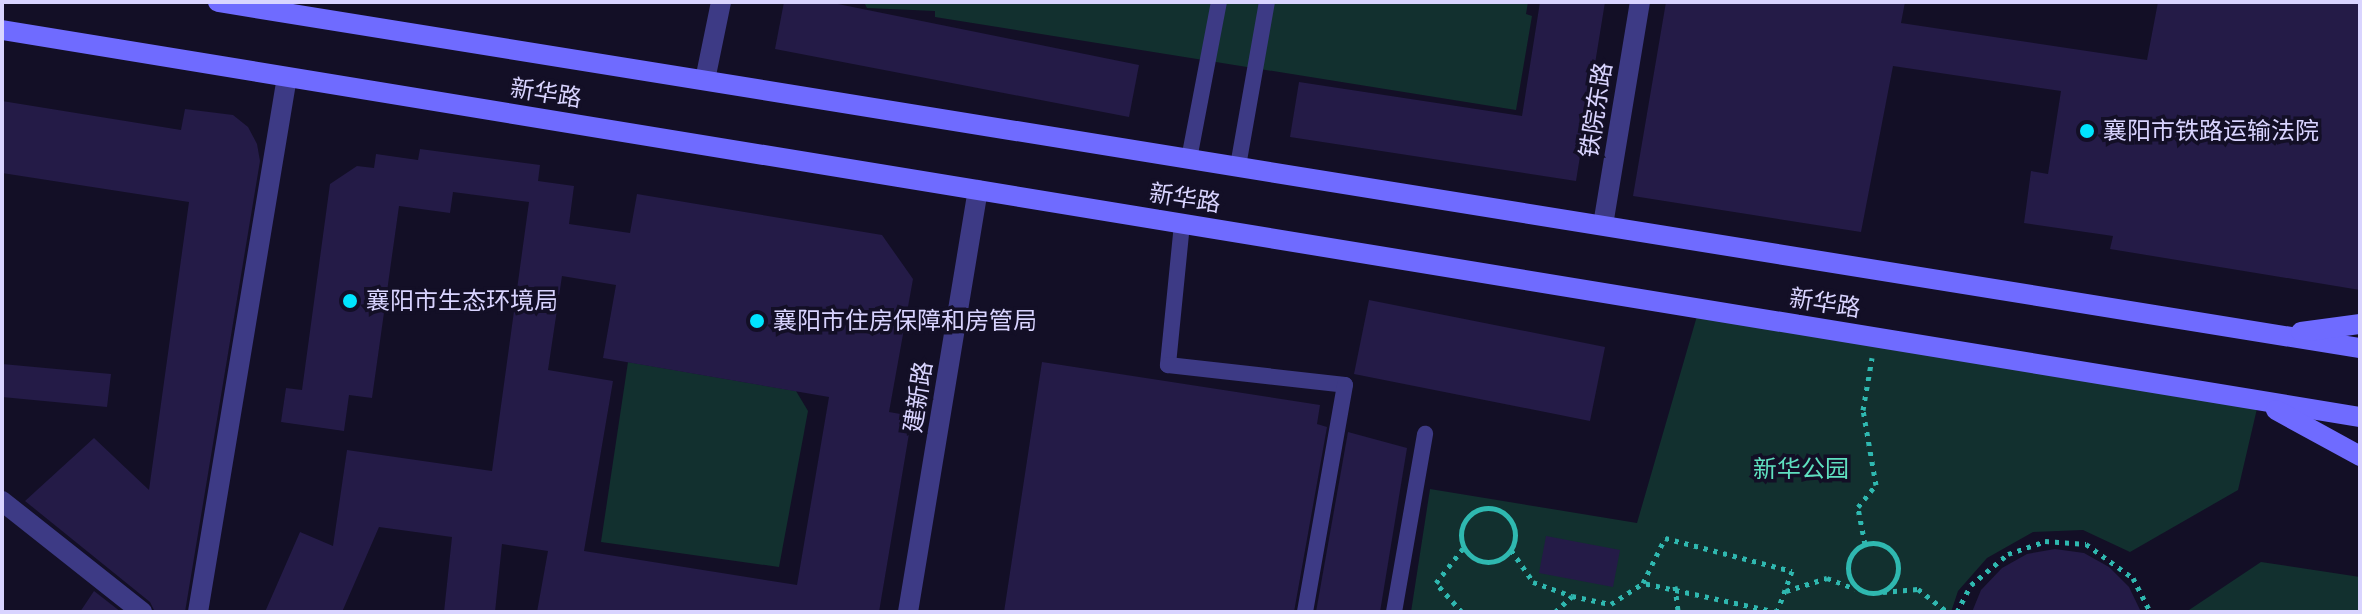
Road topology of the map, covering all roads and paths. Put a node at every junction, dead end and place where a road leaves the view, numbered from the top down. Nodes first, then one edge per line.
1 (218, 2) edge
2 (721, 2) edge
3 (1219, 2) edge
4 (1267, 2) edge
5 (1640, 2) edge
6 (2, 30) edge
7 (287, 77) junction
8 (705, 80) junction
9 (1189, 159) junction
10 (1238, 166) junction
11 (978, 190) junction
12 (1182, 224) junction
13 (1603, 225) junction
14 (2360, 324) edge
15 (2282, 335) junction
16 (1876, 338) junction
17 (2360, 348) edge
18 (2259, 400) junction
19 (2360, 417) edge
20 (1425, 434) dead end
21 (2360, 456) edge
22 (2, 501) edge
23 (1865, 544) junction
24 (1464, 547) junction
25 (1511, 550) junction
26 (1643, 583) junction
27 (1675, 586) junction
28 (1785, 591) junction
29 (1863, 592) junction
30 (1882, 592) junction
31 (1572, 596) junction
32 (142, 612) edge
33 (198, 612) edge
34 (908, 612) edge
35 (1305, 612) edge
36 (1394, 612) edge
37 (1462, 612) edge
38 (1555, 612) edge
39 (1678, 612) edge
40 (1777, 612) edge
41 (1947, 612) edge
42 (1957, 612) edge
43 (2150, 612) edge

1 - 8 main road, 新华路
2 - 8 street
3 - 9 lane
4 - 10 lane
5 - 13 street, 铁院东路
6 - 7 main road, 新华路
7 - 11 main road, 新华路
7 - 33 street
8 - 9 main road, 新华路
9 - 10 main road, 新华路
10 - 13 main road, 新华路
11 - 12 main road, 新华路
11 - 34 street, 建新路
12 - 16 main road, 新华路
12 - 35 lane
13 - 15 main road, 新华路
14 - 15 main road
15 - 17 main road, 新华路
16 - 18 main road, 新华路
16 - 23 path
18 - 19 main road, 新华路
18 - 21 main road
20 - 36 lane
22 - 32 street
23 - 29 path
23 - 30 path
24 - 25 path
24 - 25 path
24 - 37 path
25 - 31 path
26 - 27 path
26 - 28 path
26 - 31 path
27 - 39 path
27 - 40 path
28 - 29 path
28 - 40 path
29 - 30 path
30 - 41 path
31 - 38 path
42 - 43 path

